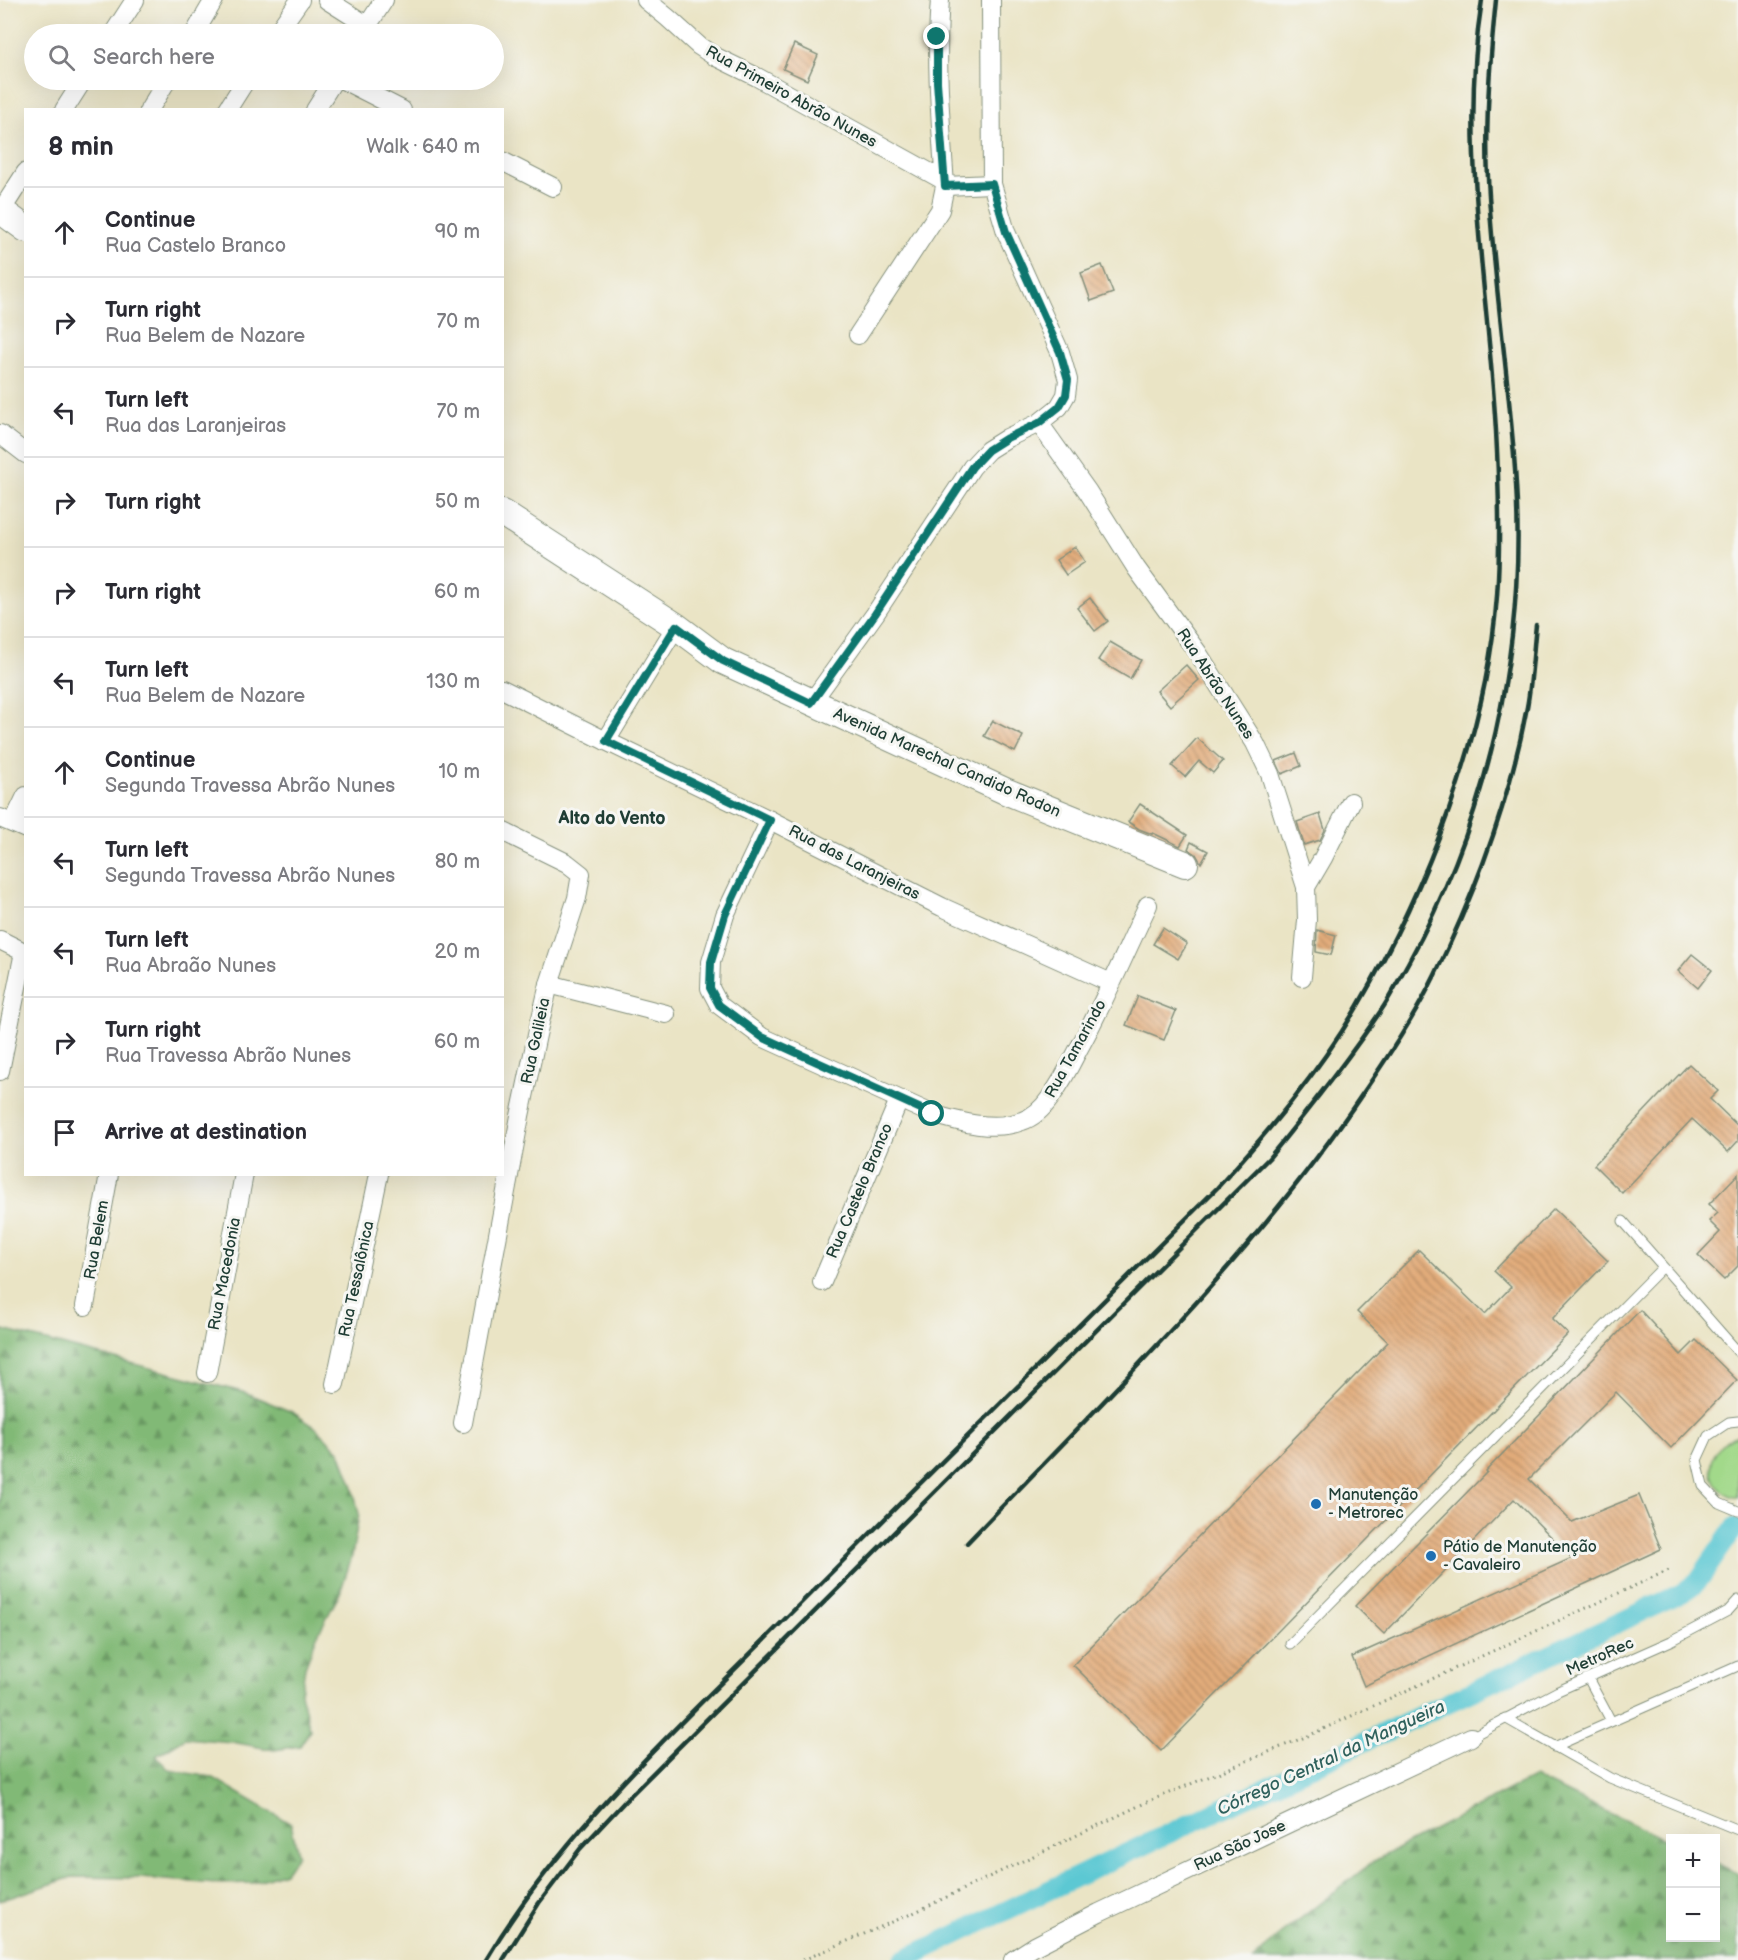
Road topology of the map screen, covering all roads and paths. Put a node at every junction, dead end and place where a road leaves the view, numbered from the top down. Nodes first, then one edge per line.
1 (135, 0) edge
2 (214, 0) edge
3 (300, 0) edge
4 (327, 0) edge
5 (384, 0) edge
6 (646, 0) edge
7 (940, 0) edge
8 (991, 0) edge
9 (119, 24) edge
10 (200, 24) edge
11 (283, 24) edge
12 (357, 24) edge
13 (369, 24) edge
14 (77, 90) edge
15 (161, 90) edge
16 (240, 90) edge
17 (328, 90) edge
18 (363, 90) edge
19 (65, 108) edge
20 (150, 108) edge
21 (228, 108) edge
22 (316, 108) edge
23 (398, 108) edge
24 (504, 162) edge
25 (24, 175) edge
26 (945, 183) junction
27 (992, 184) junction
28 (553, 187) dead end
29 (1, 211) edge
30 (24, 228) edge
31 (858, 335) dead end
32 (1039, 423) junction
33 (0, 434) edge
34 (24, 452) edge
35 (504, 514) edge
36 (676, 626) junction
37 (504, 690) edge
38 (811, 703) junction
39 (606, 741) junction
40 (24, 800) edge
41 (1350, 802) dead end
42 (770, 820) junction
43 (13, 823) edge
44 (504, 832) edge
45 (1185, 864) dead end
46 (1306, 887) junction
47 (1148, 904) dead end
48 (0, 940) edge
49 (24, 952) edge
50 (24, 958) edge
51 (1302, 977) dead end
52 (1111, 983) junction
53 (549, 984) junction
54 (666, 1014) dead end
55 (0, 1071) edge
56 (899, 1100) junction
57 (511, 1114) edge
58 (504, 1159) edge
59 (109, 1176) edge
60 (244, 1176) edge
61 (380, 1176) edge
62 (501, 1176) edge
63 (1623, 1221) dead end
64 (1662, 1268) junction
65 (822, 1282) dead end
66 (85, 1306) dead end
67 (1738, 1352) edge
68 (207, 1373) dead end
69 (335, 1384) dead end
70 (1738, 1421) edge
71 (463, 1423) dead end
72 (1738, 1511) edge
73 (1669, 1570) dead end
74 (1738, 1600) edge
75 (1290, 1644) dead end
76 (1738, 1665) edge
77 (1588, 1678) junction
78 (1505, 1718) junction
79 (1611, 1721) junction
80 (1471, 1737) joint
81 (1554, 1747) junction
82 (1738, 1830) edge
83 (803, 1960) edge
84 (1013, 1960) edge

1 - 9 street
2 - 10 street
3 - 11 street
4 - 12 street
5 - 13 street
6 - 26 street, Rua Primeiro Abrão Nunes
7 - 26 street
8 - 27 street
14 - 19 street
15 - 20 street
16 - 21 street
17 - 22 street
18 - 23 street
24 - 28 street
25 - 29 street
26 - 27 street
26 - 31 street
27 - 32 street
29 - 30 street
32 - 38 street
32 - 46 street, Rua Abrão Nunes
33 - 34 street
35 - 36 street, Avenida Marechal Candido Rodon
36 - 38 street, Avenida Marechal Candido Rodon
36 - 39 street
37 - 39 street, Rua das Laranjeiras
38 - 45 street, Avenida Marechal Candido Rodon
39 - 42 street, Rua das Laranjeiras
40 - 43 street
41 - 46 street
42 - 52 street, Rua das Laranjeiras
42 - 56 street
44 - 53 street, Rua Galileia
46 - 51 street, Rua Abrão Nunes
47 - 52 street, Rua Tamarindo
48 - 49 street
50 - 55 street
52 - 56 street, Rua Tamarindo
53 - 54 street
53 - 57 street, Rua Galileia
56 - 65 street, Rua Castelo Branco
57 - 58 street, Rua Galileia
59 - 66 street, Rua Belem
60 - 68 street, Rua Macedonia
61 - 69 street, Rua Tessalônica
62 - 71 street, Rua Galileia
63 - 64 lane
64 - 67 lane
64 - 75 lane
70 - 72 lane
73 - 83 path
74 - 77 lane, MetroRec
76 - 79 lane
77 - 78 lane, MetroRec
77 - 79 lane
78 - 80 lane, MetroRec
78 - 81 lane
79 - 81 lane
80 - 84 street, Rua São Jose
81 - 82 lane

